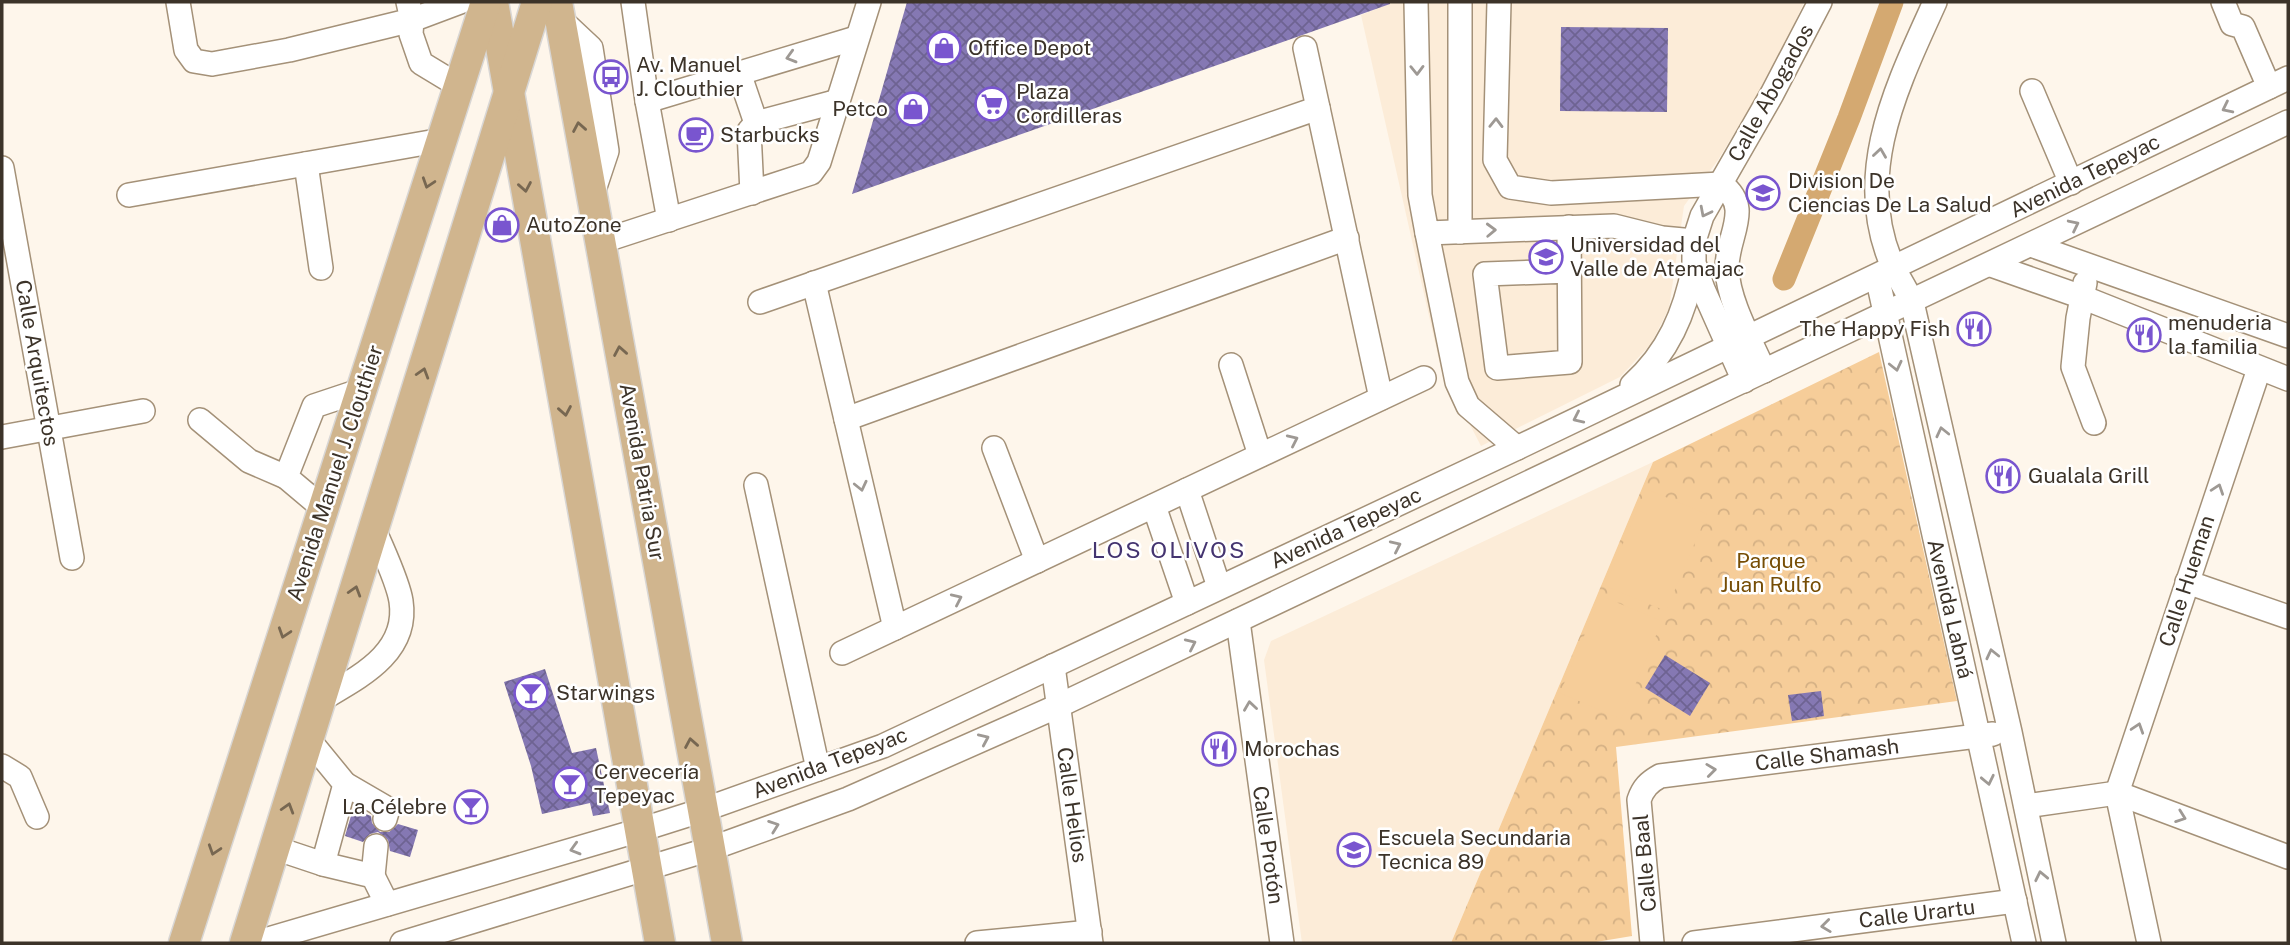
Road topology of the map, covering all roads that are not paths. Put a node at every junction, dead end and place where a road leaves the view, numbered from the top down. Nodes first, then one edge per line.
1 (178, 2) edge
2 (460, 2) edge
3 (486, 2) edge
4 (493, 2) edge
5 (633, 2) edge
6 (869, 2) edge
7 (1416, 2) edge
8 (1461, 2) edge
9 (1499, 2) edge
10 (1820, 2) edge
11 (1935, 2) edge
12 (2223, 2) edge
13 (551, 8) edge
14 (410, 11) edge
15 (856, 38) junction
16 (1305, 48) dead end
17 (739, 73) junction
18 (2279, 83) edge
19 (460, 86) junction
20 (2032, 91) dead end
21 (509, 96) junction
22 (647, 101) junction
23 (838, 101) junction
24 (1318, 108) junction
25 (756, 122) junction
26 (2288, 122) edge
27 (442, 140) junction
28 (306, 164) junction
29 (2, 168) edge
30 (2071, 183) junction
31 (1721, 184) junction
32 (1459, 190) junction
33 (1614, 190) junction
34 (752, 193) junction
35 (129, 195) dead end
36 (1420, 195) junction
37 (5, 203) edge
38 (669, 220) junction
39 (1614, 226) junction
40 (1569, 227) junction
41 (1460, 232) junction
42 (1427, 233) junction
43 (1347, 239) junction
44 (600, 242) junction
45 (2031, 245) junction
46 (1694, 252) junction
47 (1991, 265) junction
48 (2090, 266) junction
49 (321, 268) dead end
50 (1570, 271) junction
51 (1885, 272) junction
52 (814, 283) junction
53 (2082, 297) junction
54 (760, 302) dead end
55 (1913, 302) junction
56 (1884, 314) junction
57 (2288, 336) edge
58 (1749, 337) junction
59 (1231, 365) dead end
60 (2259, 369) junction
61 (1763, 371) junction
62 (1424, 378) dead end
63 (2288, 379) edge
64 (362, 390) junction
65 (1381, 398) junction
66 (1610, 403) junction
67 (143, 411) dead end
68 (846, 419) junction
69 (200, 421) dead end
70 (2094, 423) dead end
71 (48, 428) junction
72 (2, 437) edge
73 (1517, 447) junction
74 (994, 448) dead end
75 (1260, 455) junction
76 (286, 477) junction
77 (756, 485) dead end
78 (1187, 490) junction
79 (1154, 506) junction
80 (324, 509) junction
81 (374, 529) junction
82 (72, 558) dead end
83 (1037, 561) junction
84 (2187, 582) junction
85 (1219, 587) junction
86 (1187, 603) junction
87 (2288, 617) edge
88 (1238, 621) junction
89 (895, 628) junction
90 (842, 653) dead end
91 (1053, 666) junction
92 (321, 699) junction
93 (1058, 706) junction
94 (2010, 732) junction
95 (1978, 736) junction
96 (309, 740) junction
97 (2, 766) edge
98 (818, 769) junction
99 (345, 784) junction
100 (1646, 785) joint
101 (2117, 793) junction
102 (2026, 806) junction
103 (703, 810) junction
104 (37, 817) dead end
105 (385, 820) dead end
106 (640, 830) junction
107 (376, 846) dead end
108 (275, 848) junction
109 (710, 849) junction
110 (2288, 857) edge
111 (323, 864) junction
112 (647, 869) junction
113 (373, 876) junction
114 (2015, 901) junction
115 (387, 904) junction
116 (1091, 937) edge
117 (184, 943) edge
118 (245, 943) edge
119 (255, 943) edge
120 (405, 943) edge
121 (660, 943) edge
122 (727, 943) edge
123 (977, 943) edge
124 (1282, 943) edge
125 (1652, 943) edge
126 (1694, 943) edge
127 (2024, 943) edge
128 (2054, 943) edge
129 (2148, 943) edge

1 - 14 street
2 - 14 street
3 - 19 main road, Avenida Manuel J. Clouthier
4 - 21 main road
5 - 22 street
6 - 15 street
7 -> 36 street
8 - 32 street
33 -> 9 street
10 - 31 street, Calle Abogados
51 -> 11 street
12 - 18 street
13 - 21 main road
44 -> 13 main road, Avenida Patria Sur
14 - 19 street
15 -> 17 street
15 - 23 street
16 - 24 street
17 - 22 street
17 - 25 street
18 -> 30 street, Avenida Tepeyac
19 - 27 main road, Avenida Manuel J. Clouthier
20 - 30 street
81 -> 21 main road
21 -> 106 main road
22 - 38 street
23 - 25 street
23 - 34 street
24 - 43 street
24 - 52 street
25 - 34 street
45 -> 26 street, Avenida Tepeyac
27 - 28 street
27 -> 64 main road, Avenida Manuel J. Clouthier
28 - 35 street
28 - 49 street
29 - 37 street, Calle Arquitectos
30 - 51 street, Avenida Tepeyac
31 - 33 street
31 -> 46 street, Calle Abogados
31 - 58 street, Calle Abogados
32 - 36 street
32 - 41 street
33 - 39 street
34 - 38 street
36 - 42 street
37 - 71 street, Calle Arquitectos
38 - 44 street
39 - 40 street
39 - 46 street
41 -> 40 street
40 - 50 street
41 - 42 street
42 - 73 street
43 - 65 street
43 - 68 street
103 -> 44 main road, Avenida Patria Sur
45 - 47 street, Avenida Tepeyac
45 - 48 street
46 - 58 street, Calle Abogados
46 - 66 street
47 - 53 street
47 - 55 street, Avenida Tepeyac
48 - 53 street
48 - 57 street
50 - 50 street
51 - 55 street, Avenida Labná
51 - 56 street, Avenida Labná
51 - 58 street, Avenida Tepeyac
52 - 54 street
52 - 68 street
53 - 60 street
53 - 70 street
55 - 56 street, Avenida Tepeyac
94 -> 55 street, Avenida Labná
56 - 61 street, Avenida Tepeyac
56 -> 95 street, Avenida Labná
58 - 61 street, Calle Abogados
58 - 66 street, Avenida Tepeyac
59 - 75 street
60 - 63 street
84 -> 60 street, Calle Hueman
88 -> 61 street, Avenida Tepeyac
62 - 65 street
64 - 76 street
64 - 80 main road, Avenida Manuel J. Clouthier
75 -> 65 street
66 -> 73 street, Avenida Tepeyac
67 - 71 street
68 -> 89 street
69 - 76 street
71 - 72 street
71 - 82 street, Calle Arquitectos
73 - 85 street, Avenida Tepeyac
74 - 83 street
75 - 78 street
76 - 80 street
77 - 98 street
78 - 79 street
78 - 85 street
79 - 83 street
79 - 86 street
80 -> 117 main road, Avenida Manuel J. Clouthier
92 -> 81 main road
81 - 92 street
89 -> 83 street
84 - 87 street
101 -> 84 street, Calle Hueman
85 - 86 street, Avenida Tepeyac
86 - 91 street, Avenida Tepeyac
93 -> 88 street, Avenida Tepeyac
124 -> 88 street, Calle Protón
89 - 90 street
91 - 93 street, Calle Helios
91 - 98 street, Avenida Tepeyac
92 - 96 main road
109 -> 93 street, Avenida Tepeyac
93 - 116 street, Calle Helios
94 - 95 street, Calle Shamash
94 - 102 street, Avenida Labná
100 -> 95 street, Calle Shamash
95 -> 114 street, Avenida Labná
96 - 99 street
108 -> 96 main road
97 - 104 street
98 - 103 street, Avenida Tepeyac
99 - 105 street
99 - 111 street
100 - 125 street, Calle Baal
101 - 102 street
101 -> 110 street
101 - 129 street
128 -> 102 street, Avenida Labná
103 - 106 street, Avenida Tepeyac
103 - 109 main road, Avenida Patria Sur
106 - 112 main road
106 -> 115 street, Avenida Tepeyac
107 - 113 street
108 - 111 street
108 - 118 main road
109 - 112 street, Avenida Tepeyac
109 - 122 main road, Avenida Patria Sur
111 - 113 street
112 - 120 street, Avenida Tepeyac
112 - 121 main road
113 - 115 street
114 -> 126 street, Calle Urartu
114 - 127 street, Avenida Labná
115 - 119 street, Avenida Tepeyac
116 - 123 street

